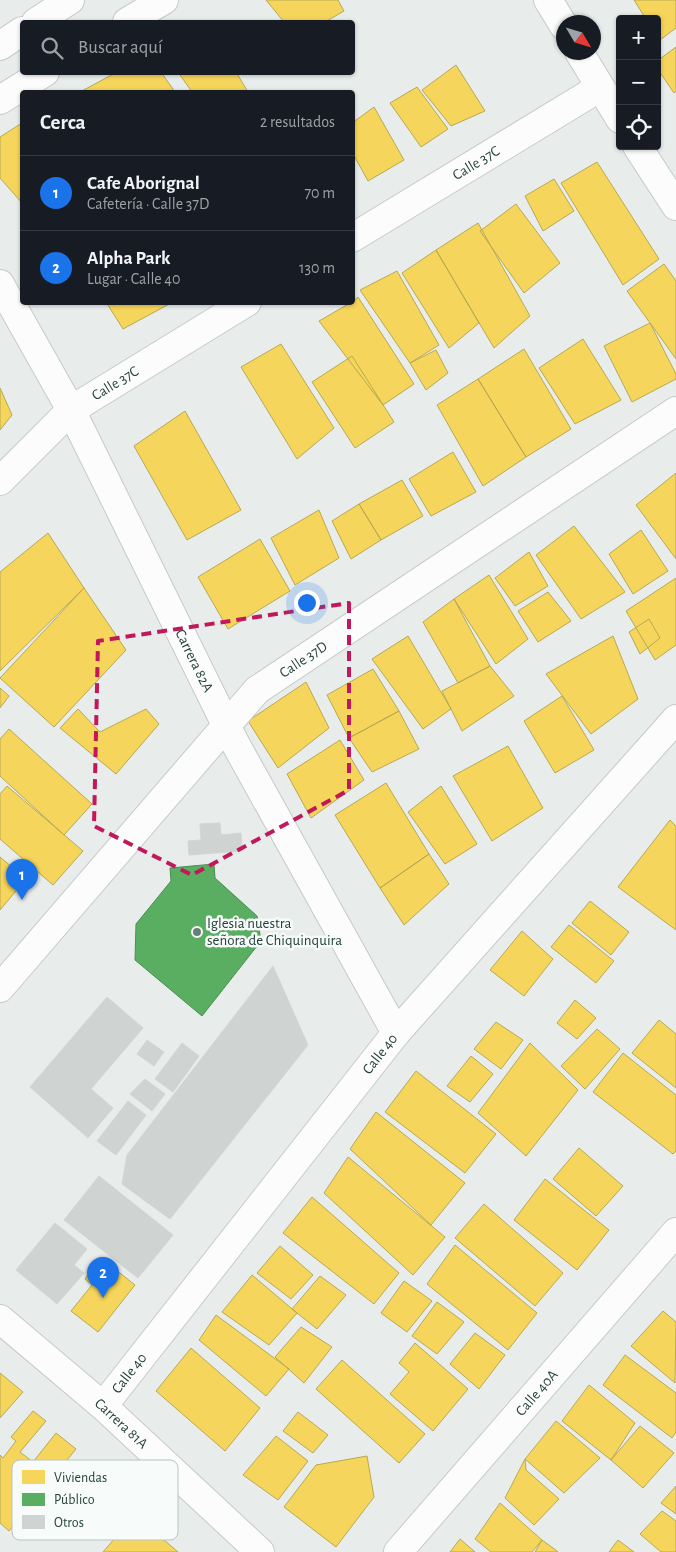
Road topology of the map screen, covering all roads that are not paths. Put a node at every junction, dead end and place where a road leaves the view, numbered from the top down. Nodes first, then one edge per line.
1 (70, 0) edge
2 (164, 0) edge
3 (548, 0) edge
4 (557, 15) edge
5 (39, 20) edge
6 (130, 20) edge
7 (20, 32) edge
8 (0, 46) edge
9 (583, 60) edge
10 (40, 75) edge
11 (599, 88) junction
12 (0, 100) edge
13 (616, 113) edge
14 (640, 150) edge
15 (676, 206) edge
16 (355, 236) edge
17 (0, 284) edge
18 (242, 305) edge
19 (71, 410) junction
20 (676, 412) edge
21 (0, 481) edge
22 (676, 719) edge
23 (227, 727) junction
24 (0, 988) edge
25 (396, 1034) junction
26 (676, 1232) edge
27 (0, 1319) edge
28 (103, 1406) junction
29 (161, 1460) edge
30 (178, 1476) edge
31 (260, 1552) edge
32 (398, 1552) edge

1 - 5 street
2 - 6 street
3 - 4 street
7 - 8 street
9 - 11 street
10 - 12 street
11 - 13 street
11 - 16 street, Calle 37C
14 - 15 street
17 - 19 street, Carrera 82A
18 - 19 street, Calle 37C
19 - 21 street, Calle 37C
19 - 23 street, Carrera 82A
20 - 23 street, Calle 37D
22 - 25 street, Calle 40
23 - 24 street, Calle 37D
23 - 25 street, Carrera 82A
25 - 28 street, Calle 40
26 - 32 street, Calle 40A
27 - 28 street, Carrera 81A
28 - 29 street, Carrera 81A
30 - 31 street, Carrera 81A

